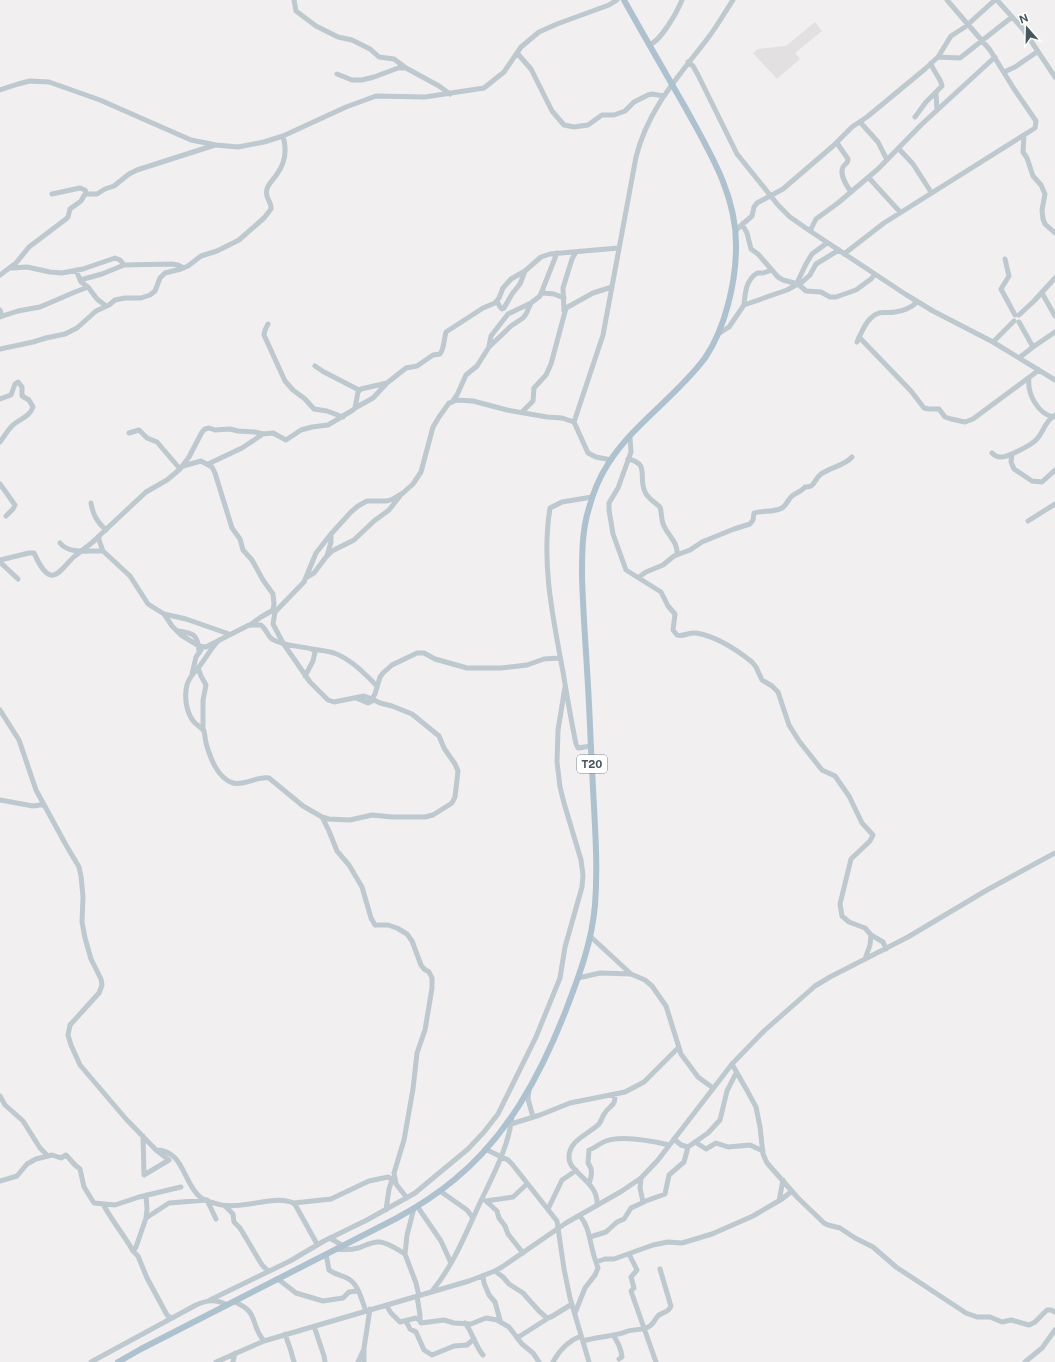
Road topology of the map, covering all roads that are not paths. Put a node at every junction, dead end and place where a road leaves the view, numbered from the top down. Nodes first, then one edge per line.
1 (294, 0) edge
2 (617, 0) edge
3 (624, 0) edge
4 (682, 0) edge
5 (733, 0) edge
6 (947, 0) edge
7 (996, 0) edge
8 (1012, 17) junction
9 (968, 24) junction
10 (982, 40) junction
11 (649, 45) junction
12 (1037, 52) junction
13 (517, 53) junction
14 (938, 57) junction
15 (995, 57) junction
16 (688, 62) junction
17 (931, 63) junction
18 (406, 68) junction
19 (1004, 72) junction
20 (337, 74) dead end
21 (1055, 77) edge
22 (672, 84) junction
23 (0, 90) edge
24 (936, 93) junction
25 (450, 94) junction
26 (664, 96) junction
27 (937, 110) junction
28 (915, 117) dead end
29 (860, 122) junction
30 (1024, 135) junction
31 (283, 136) junction
32 (837, 143) junction
33 (216, 145) junction
34 (899, 149) junction
35 (887, 160) junction
36 (868, 178) junction
37 (851, 192) junction
38 (931, 192) junction
39 (52, 194) dead end
40 (87, 194) junction
41 (770, 196) junction
42 (900, 212) junction
43 (744, 223) junction
44 (736, 230) junction
45 (810, 231) junction
46 (1055, 233) edge
47 (827, 243) junction
48 (618, 248) junction
49 (839, 250) junction
50 (576, 252) junction
51 (557, 253) junction
52 (844, 254) junction
53 (1005, 259) dead end
54 (124, 265) junction
55 (11, 268) junction
56 (184, 268) junction
57 (76, 270) junction
58 (772, 270) junction
59 (525, 271) junction
60 (0, 274) edge
61 (875, 274) junction
62 (1055, 278) edge
63 (80, 280) junction
64 (545, 284) junction
65 (798, 284) junction
66 (88, 287) junction
67 (612, 287) junction
68 (542, 293) junction
69 (1042, 293) junction
70 (552, 294) junction
71 (564, 298) junction
72 (498, 301) junction
73 (918, 302) junction
74 (530, 303) junction
75 (744, 305) junction
76 (106, 306) junction
77 (564, 311) junction
78 (0, 313) edge
79 (1055, 316) edge
80 (1016, 318) junction
81 (268, 324) dead end
82 (1055, 332) edge
83 (717, 334) junction
84 (993, 342) junction
85 (489, 347) junction
86 (1033, 347) junction
87 (0, 349) edge
88 (1019, 358) junction
89 (315, 366) dead end
90 (1040, 370) junction
91 (1029, 378) junction
92 (1055, 380) edge
93 (387, 383) junction
94 (359, 390) junction
95 (0, 399) edge
96 (452, 402) junction
97 (355, 408) junction
98 (522, 412) junction
99 (1054, 416) edge
100 (343, 417) junction
101 (574, 422) junction
102 (129, 433) dead end
103 (263, 434) junction
104 (630, 438) junction
105 (0, 442) edge
106 (992, 453) dead end
107 (1012, 454) junction
108 (852, 457) dead end
109 (628, 459) junction
110 (611, 460) junction
111 (208, 464) junction
112 (182, 468) junction
113 (1055, 470) edge
114 (0, 484) edge
115 (400, 495) junction
116 (592, 497) junction
117 (91, 502) dead end
118 (1055, 504) edge
119 (6, 516) dead end
120 (1028, 521) dead end
121 (106, 530) junction
122 (331, 534) junction
123 (99, 536) junction
124 (60, 543) dead end
125 (103, 550) junction
126 (81, 551) junction
127 (677, 555) junction
128 (326, 557) junction
129 (1, 562) edge
130 (306, 577) junction
131 (639, 577) junction
132 (18, 579) dead end
133 (273, 610) junction
134 (164, 614) junction
135 (273, 624) junction
136 (249, 625) junction
137 (229, 634) junction
138 (219, 640) junction
139 (283, 643) junction
140 (199, 649) junction
141 (312, 649) junction
142 (560, 658) junction
143 (198, 668) junction
144 (192, 674) junction
145 (305, 676) junction
146 (377, 686) junction
147 (565, 687) junction
148 (373, 699) junction
149 (0, 710) edge
150 (203, 730) junction
151 (591, 746) junction
152 (0, 800) edge
153 (44, 806) junction
154 (322, 817) junction
155 (1055, 853) edge
156 (871, 935) junction
157 (590, 937) junction
158 (886, 949) junction
159 (865, 959) junction
160 (631, 974) junction
161 (578, 978) junction
162 (679, 1047) junction
163 (732, 1064) junction
164 (736, 1073) junction
165 (713, 1088) junction
166 (529, 1090) junction
167 (615, 1095) junction
168 (0, 1096) edge
169 (512, 1116) junction
170 (533, 1117) junction
171 (512, 1124) junction
172 (143, 1136) junction
173 (674, 1139) junction
174 (695, 1142) junction
175 (670, 1145) junction
176 (688, 1147) junction
177 (485, 1149) junction
178 (156, 1150) junction
179 (763, 1151) junction
180 (48, 1156) junction
181 (501, 1157) junction
182 (576, 1170) junction
183 (641, 1178) junction
184 (394, 1180) junction
185 (783, 1180) junction
186 (0, 1181) edge
187 (589, 1183) junction
188 (528, 1184) junction
189 (181, 1187) dead end
190 (440, 1191) junction
191 (792, 1191) junction
192 (146, 1195) junction
193 (407, 1198) junction
194 (207, 1200) junction
195 (484, 1200) junction
196 (779, 1201) junction
197 (644, 1202) junction
198 (294, 1203) junction
199 (103, 1204) junction
200 (597, 1205) junction
201 (225, 1206) junction
202 (415, 1207) junction
203 (548, 1209) junction
204 (386, 1210) junction
205 (580, 1216) junction
206 (146, 1218) junction
207 (473, 1218) junction
208 (216, 1219) dead end
209 (558, 1228) junction
210 (590, 1236) junction
211 (330, 1238) junction
212 (317, 1244) junction
213 (339, 1248) junction
214 (133, 1251) junction
215 (523, 1253) junction
216 (326, 1254) junction
217 (405, 1254) junction
218 (629, 1254) junction
219 (596, 1262) junction
220 (451, 1263) junction
221 (660, 1269) dead end
222 (270, 1271) junction
223 (495, 1271) junction
224 (483, 1276) junction
225 (278, 1279) junction
226 (358, 1291) junction
227 (431, 1292) junction
228 (418, 1296) junction
229 (210, 1300) junction
230 (235, 1302) junction
231 (572, 1304) junction
232 (227, 1305) junction
233 (386, 1305) junction
234 (368, 1310) junction
235 (1055, 1312) edge
236 (575, 1314) junction
237 (551, 1317) junction
238 (171, 1318) junction
239 (419, 1320) junction
240 (500, 1320) junction
241 (406, 1321) junction
242 (466, 1323) junction
243 (314, 1326) junction
244 (645, 1328) junction
245 (1055, 1330) edge
246 (285, 1334) junction
247 (613, 1335) junction
248 (517, 1338) junction
249 (582, 1338) junction
250 (474, 1339) junction
251 (264, 1340) junction
252 (364, 1348) junction
253 (235, 1353) junction
254 (483, 1356) dead end
255 (619, 1359) dead end
256 (91, 1362) edge
257 (118, 1362) edge
258 (216, 1362) edge
259 (233, 1362) edge
260 (294, 1362) edge
261 (325, 1362) edge
262 (358, 1362) edge
263 (364, 1362) edge
264 (539, 1362) edge
265 (553, 1362) edge
266 (589, 1362) edge
267 (656, 1362) edge
268 (1025, 1362) edge

1 - 18 street
2 - 13 street
3 - 11 main road, T20
4 - 11 street
5 - 16 street
6 - 9 street
7 - 8 street
7 - 9 street
8 - 10 street
8 - 12 street
9 - 10 street
9 - 14 street
10 - 14 street
10 - 15 street
11 - 22 main road, T20
12 - 19 street
12 - 21 street
13 - 25 street
13 - 26 street
14 - 17 street
15 - 19 street
15 - 27 street
16 - 22 street
16 - 41 street
17 - 24 street
17 - 29 street
18 - 20 street
18 - 25 street
19 - 30 street
22 - 26 street
22 - 44 main road, T20
23 - 33 street
24 - 27 street
24 - 28 street
25 - 31 street
26 - 48 street
27 - 34 street
29 - 32 street
29 - 35 street
30 - 38 street
30 - 46 street
31 - 33 street
31 - 56 street
32 - 37 street
32 - 41 street
33 - 40 street
34 - 35 street
34 - 38 street
35 - 36 street
36 - 37 street
36 - 42 street
37 - 45 street
38 - 42 street
39 - 40 street
40 - 55 street
41 - 43 street
41 - 45 street
42 - 52 street
43 - 44 street
43 - 58 street
44 - 83 main road, T20
45 - 47 street
47 - 49 street
47 - 65 street
48 - 50 street
48 - 67 street
49 - 52 street
49 - 65 street
50 - 51 street
50 - 71 street
51 - 59 street
51 - 64 street
52 - 61 street
53 - 80 street
54 - 56 street
54 - 57 street
54 - 63 street
55 - 57 street
55 - 60 street
56 - 76 street
57 - 63 street
58 - 65 street
58 - 75 street
59 - 72 street
59 - 72 street
61 - 65 street
61 - 73 street
62 - 69 street
63 - 66 street
64 - 68 street
64 - 70 street
65 - 75 street
66 - 76 street
66 - 78 street
67 - 77 street
67 - 101 street
68 - 70 street
68 - 74 street
69 - 79 street
69 - 80 street
70 - 71 street
71 - 77 street
72 - 93 street
73 - 84 street
73 - 91 street
74 - 85 street
74 - 85 street
75 - 83 street
76 - 87 street
77 - 98 street
80 - 84 street
80 - 86 street
81 - 100 street
82 - 86 street
83 - 104 main road, T20
84 - 88 street
85 - 96 street
86 - 88 street
88 - 90 street
89 - 94 street
90 - 91 street
90 - 92 street
91 - 99 street
93 - 94 street
93 - 97 street
94 - 97 street
95 - 105 street
96 - 98 street
96 - 115 street
97 - 100 street
98 - 101 street
99 - 107 street
100 - 103 street
101 - 110 street
102 - 112 street
103 - 111 street
103 - 112 street
104 - 109 street
104 - 110 main road, T20
106 - 107 street
107 - 113 street
108 - 127 street
109 - 127 street
109 - 131 street
110 - 116 main road, T20
111 - 112 street
111 - 133 street
112 - 121 street
114 - 119 street
115 - 122 street
115 - 128 street
116 - 142 street
116 - 151 main road, T20
117 - 121 street
118 - 120 street
121 - 123 street
122 - 128 street
122 - 130 street
123 - 125 street
123 - 126 street
124 - 126 street
125 - 126 street
125 - 134 street
126 - 129 street
127 - 131 street
128 - 130 street
129 - 132 street
130 - 133 street
131 - 156 street
133 - 135 street
133 - 135 street
133 - 136 street
134 - 137 street
134 - 140 street
135 - 139 street
136 - 137 street
136 - 139 street
137 - 138 street
138 - 140 street
138 - 143 street
139 - 141 street
139 - 145 street
140 - 144 street
141 - 145 street
141 - 146 street
142 - 146 street
142 - 147 street
143 - 144 street
143 - 150 street
144 - 150 street
145 - 148 street
146 - 148 street
147 - 151 street
147 - 193 street
148 - 154 street
149 - 153 street
150 - 154 street
151 - 157 main road, T20
152 - 153 street
153 - 172 street
154 - 184 street
155 - 158 street
156 - 158 street
156 - 159 street
157 - 160 street
157 - 161 main road, T20
158 - 159 street
159 - 163 street
160 - 161 street
160 - 162 street
161 - 166 main road, T20
162 - 165 street
162 - 167 street
163 - 164 street
163 - 165 street
164 - 174 street
164 - 179 street
165 - 173 street
166 - 169 main road, T20
166 - 170 street
167 - 170 street
167 - 182 street
168 - 180 street
169 - 171 street
169 - 177 main road, T20
170 - 171 street
171 - 181 street
172 - 178 street
172 - 178 street
173 - 175 street
173 - 176 street
174 - 176 street
174 - 179 street
175 - 183 street
175 - 187 street
176 - 197 street
177 - 181 street
177 - 190 main road, T20
178 - 194 street
179 - 185 street
180 - 186 street
180 - 199 street
181 - 188 street
181 - 195 street
182 - 187 street
182 - 203 street
183 - 197 street
183 - 200 street
184 - 193 street
184 - 198 street
184 - 204 street
185 - 191 street
185 - 196 street
187 - 200 street
188 - 195 street
188 - 203 street
189 - 192 street
190 - 202 main road, T20
190 - 207 street
191 - 196 street
191 - 235 street
192 - 199 street
192 - 206 street
193 - 204 street
194 - 201 street
194 - 206 street
194 - 208 street
195 - 207 street
195 - 215 street
196 - 218 street
197 - 210 street
198 - 201 street
198 - 212 street
199 - 214 street
200 - 205 street
201 - 222 street
202 - 213 main road, T20
202 - 217 street
202 - 220 street
203 - 209 street
204 - 211 street
205 - 209 street
205 - 210 street
206 - 214 street
207 - 220 street
209 - 215 street
209 - 231 street
210 - 219 street
211 - 212 street
211 - 213 street
212 - 222 street
213 - 216 main road, T20
213 - 217 street
214 - 238 street
215 - 223 street
216 - 225 main road, T20
216 - 226 street
217 - 228 street
218 - 219 street
218 - 244 street
219 - 236 street
220 - 227 street
221 - 244 street
222 - 229 street
223 - 224 street
223 - 237 street
224 - 227 street
224 - 240 street
225 - 226 street
225 - 230 main road, T20
226 - 234 street
227 - 228 street
228 - 233 street
228 - 239 street
229 - 232 street
229 - 238 street
230 - 232 main road, T20
230 - 251 street
231 - 236 street
231 - 237 street
232 - 257 main road, T20
233 - 234 street
233 - 241 street
234 - 243 street
234 - 252 street
236 - 249 street
237 - 248 street
238 - 256 street
239 - 241 street
239 - 242 street
240 - 242 street
240 - 248 street
241 - 250 street
242 - 250 street
243 - 246 street
243 - 261 street
244 - 247 street
244 - 267 street
245 - 268 street
246 - 251 street
246 - 260 street
247 - 249 street
247 - 255 street
248 - 264 street
249 - 265 street
249 - 266 street
250 - 254 street
251 - 253 street
252 - 262 street
252 - 263 street
253 - 258 street
253 - 259 street

